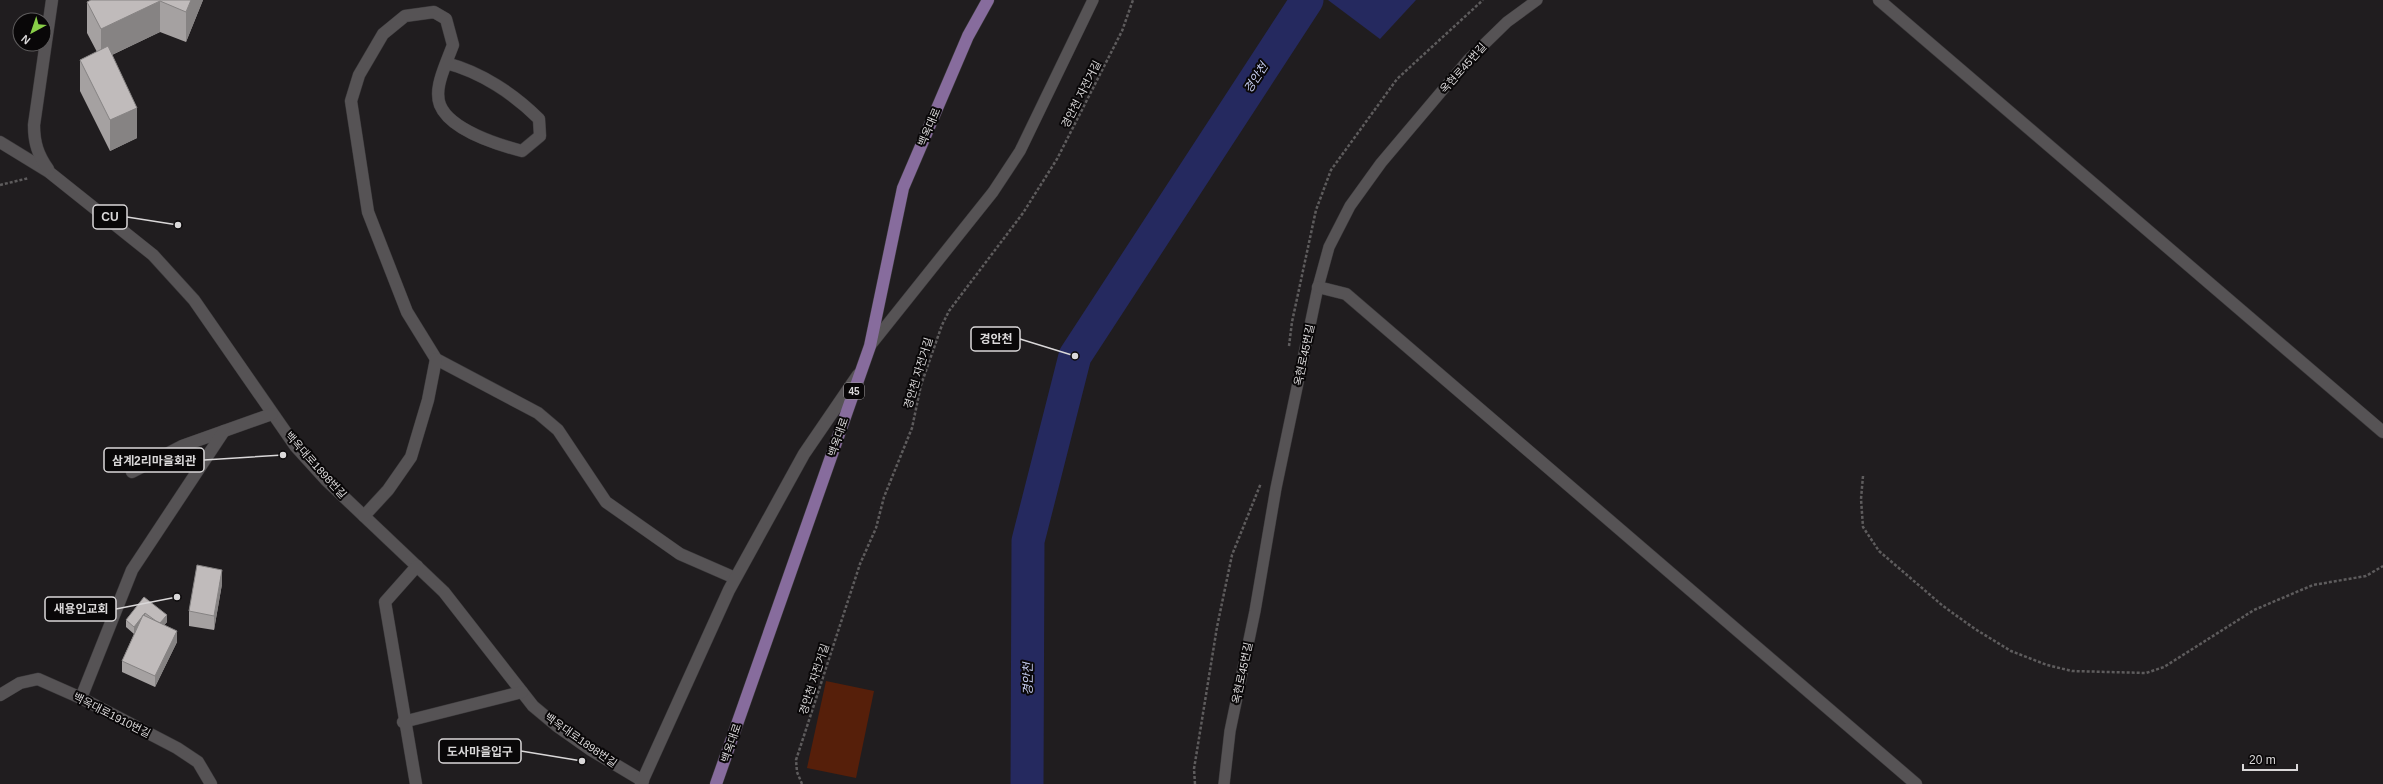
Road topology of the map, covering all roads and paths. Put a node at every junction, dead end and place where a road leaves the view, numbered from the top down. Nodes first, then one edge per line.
1 (52, 0) edge
2 (988, 0) edge
3 (1093, 0) edge
4 (1133, 0) edge
5 (1537, 0) edge
6 (1879, 0) edge
7 (446, 63) junction
8 (0, 142) edge
9 (49, 172) junction
10 (0, 185) edge
11 (1318, 287) junction
12 (870, 346) junction
13 (436, 359) junction
14 (862, 369) junction
15 (272, 414) junction
16 (224, 431) junction
17 (2383, 432) edge
18 (132, 472) dead end
19 (1863, 476) dead end
20 (364, 516) junction
21 (418, 566) junction
22 (2383, 566) edge
23 (735, 578) junction
24 (522, 692) junction
25 (0, 695) edge
26 (82, 698) junction
27 (403, 722) junction
28 (642, 783) edge
29 (211, 784) edge
30 (416, 784) edge
31 (716, 784) edge
32 (802, 784) edge
33 (1224, 784) edge
34 (1916, 784) edge

1 - 9 street
2 - 12 main road, 백옥대로 / 45
3 - 12 lane
4 - 32 path, 경안천 자전거길
5 - 11 lane, 옥현로45번길
6 - 17 street
7 - 7 street
7 - 13 street
8 - 9 street, 백옥대로1898번길
9 - 10 path
9 - 15 street, 백옥대로1898번길
11 - 33 lane, 옥현로45번길
11 - 34 street
12 - 14 main road, 백옥대로 / 45
13 - 20 street
13 - 23 street
14 - 23 street
14 - 31 main road, 백옥대로 / 45
15 - 16 street
15 - 20 street, 백옥대로1898번길
16 - 18 street
16 - 26 street
19 - 22 path
20 - 21 street, 백옥대로1898번길
21 - 24 street, 백옥대로1898번길
21 - 27 street
23 - 28 street
24 - 27 street
24 - 28 street, 백옥대로1898번길
25 - 26 street, 백옥대로1910번길
26 - 29 street, 백옥대로1910번길
27 - 30 street

